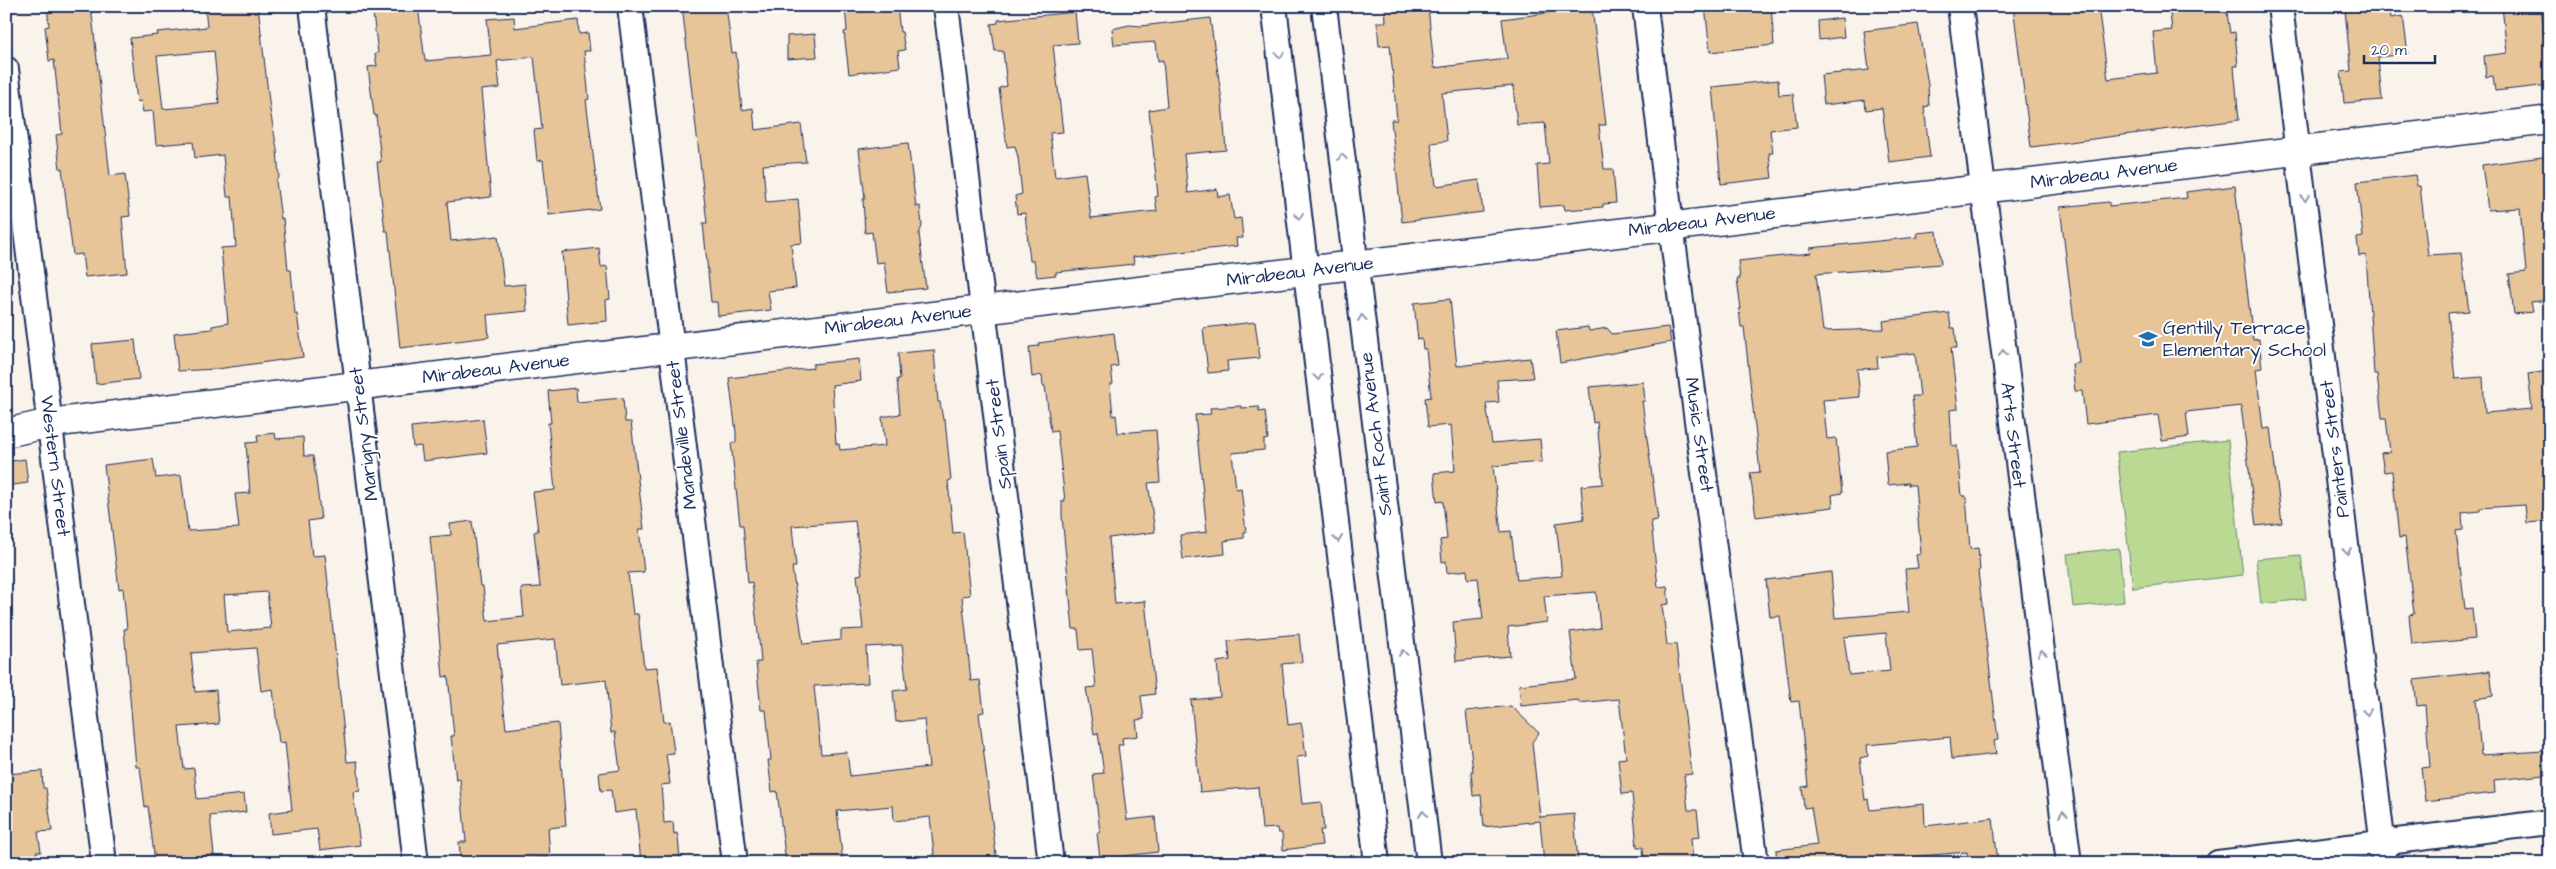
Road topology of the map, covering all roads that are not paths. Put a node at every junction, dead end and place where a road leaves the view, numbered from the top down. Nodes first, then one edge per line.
1 (312, 6) edge
2 (630, 6) edge
3 (946, 6) edge
4 (1274, 6) edge
5 (1324, 6) edge
6 (1645, 6) edge
7 (1960, 6) edge
8 (2280, 6) edge
9 (6, 69) edge
10 (2550, 120) edge
11 (2299, 150) junction
12 (1981, 189) junction
13 (1671, 226) junction
14 (1356, 265) junction
15 (1306, 271) junction
16 (983, 310) junction
17 (672, 348) junction
18 (358, 386) junction
19 (6, 424) edge
20 (50, 424) junction
21 (6, 433) edge
22 (2550, 822) edge
23 (2384, 853) edge
24 (104, 863) edge
25 (416, 863) edge
26 (735, 863) edge
27 (1051, 863) edge
28 (1377, 863) edge
29 (1429, 863) edge
30 (1756, 863) edge
31 (2070, 863) edge
32 (2218, 863) edge

1 - 18 street, Marigny Street
2 - 17 street, Mandeville Street
3 - 16 street, Spain Street
4 -> 15 street
14 -> 5 street, Saint Roch Avenue
6 - 13 street, Music Street
7 - 12 street, Arts Street
8 - 11 street, Painters Street
9 - 20 street, Western Street
10 - 11 street, Mirabeau Avenue
11 - 12 street, Mirabeau Avenue
11 -> 23 street, Painters Street
12 - 13 street, Mirabeau Avenue
31 -> 12 street, Arts Street
13 - 14 street, Mirabeau Avenue
13 - 30 street, Music Street
14 - 15 street, Mirabeau Avenue
29 -> 14 street, Saint Roch Avenue
15 - 16 street, Mirabeau Avenue
15 -> 28 street
16 - 17 street, Mirabeau Avenue
16 - 27 street, Spain Street
17 - 18 street, Mirabeau Avenue
17 - 26 street, Mandeville Street
18 - 20 street, Mirabeau Avenue
18 - 25 street, Marigny Street
19 - 20 street, Mirabeau Avenue
20 - 21 street, Mirabeau Avenue
20 - 24 street, Western Street
22 - 23 street
23 - 32 street

